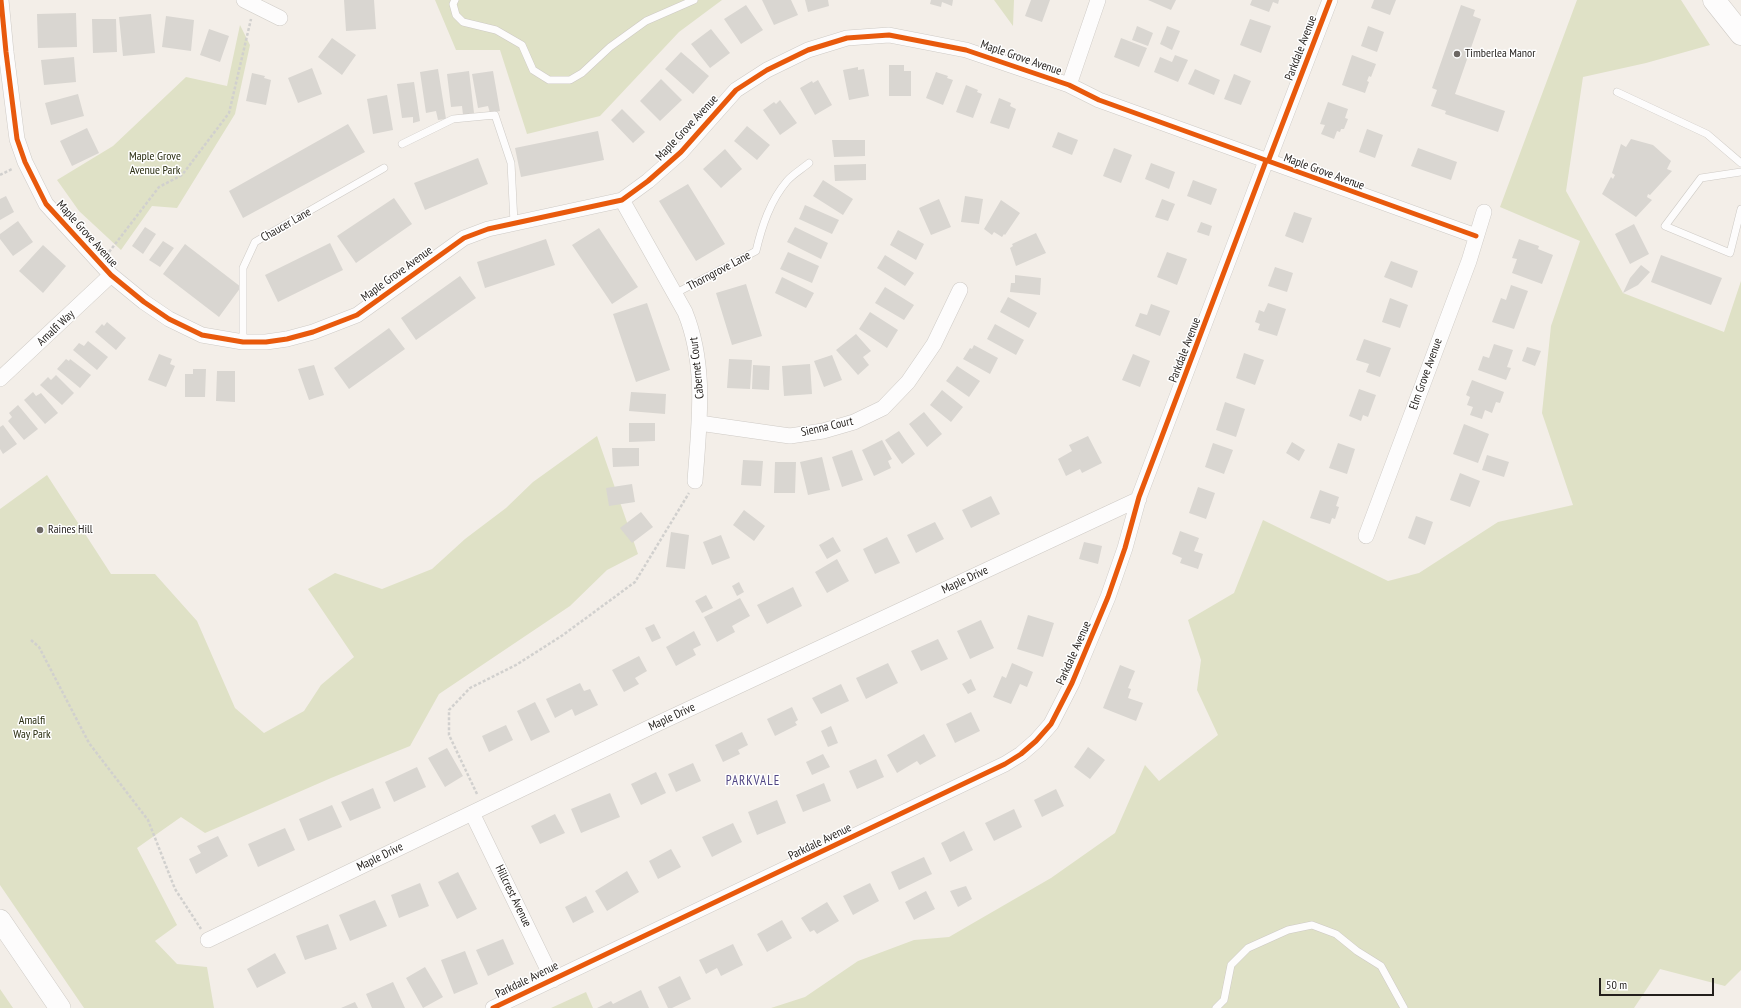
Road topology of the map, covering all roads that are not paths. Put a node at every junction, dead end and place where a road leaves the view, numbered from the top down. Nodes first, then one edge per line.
1 (1, 0) edge
2 (455, 0) edge
3 (694, 0) edge
4 (1098, 0) edge
5 (1330, 0) edge
6 (1714, 0) edge
7 (249, 3) edge
8 (280, 18) dead end
9 (1741, 34) edge
10 (1069, 85) junction
11 (1617, 92) dead end
12 (402, 144) dead end
13 (1266, 161) junction
14 (809, 163) dead end
15 (1741, 163) edge
16 (384, 168) dead end
17 (1741, 172) edge
18 (622, 200) junction
19 (1741, 209) edge
20 (1484, 212) dead end
21 (514, 223) junction
22 (1476, 236) junction
23 (111, 275) junction
24 (673, 290) junction
25 (960, 290) dead end
26 (242, 342) junction
27 (0, 379) edge
28 (700, 424) junction
29 (696, 481) road end
30 (1138, 499) junction
31 (1366, 536) dead end
32 (478, 810) junction
33 (0, 920) edge
34 (208, 940) road end
35 (553, 980) junction
36 (60, 1008) edge
37 (493, 1008) edge
38 (1216, 1008) edge
39 (1404, 1008) edge

1 - 23 street, Maple Grove Avenue
2 - 3 lane
4 - 10 street
5 - 13 street, Parkdale Avenue
6 - 9 main road
7 - 8 street
10 - 13 street, Maple Grove Avenue
10 - 18 street, Maple Grove Avenue
11 - 15 lane
12 - 21 lane
13 - 22 street, Maple Grove Avenue
13 - 30 street, Parkdale Avenue
14 - 24 lane, Thorngrove Lane
16 - 26 lane, Chaucer Lane
17 - 19 lane
18 - 21 street, Maple Grove Avenue
18 - 24 street, Cabernet Court
20 - 22 street, Elm Grove Avenue
21 - 26 street, Maple Grove Avenue
22 - 31 street, Elm Grove Avenue
23 - 26 street, Maple Grove Avenue
23 - 27 street, Amalfi Way
24 - 28 street, Cabernet Court
25 - 28 street, Sienna Court
28 - 29 street, Cabernet Court
30 - 32 street, Maple Drive
30 - 35 street, Parkdale Avenue
32 - 34 street, Maple Drive
32 - 35 street, Hillcrest Avenue
33 - 36 main road
35 - 37 street, Parkdale Avenue
38 - 39 lane

